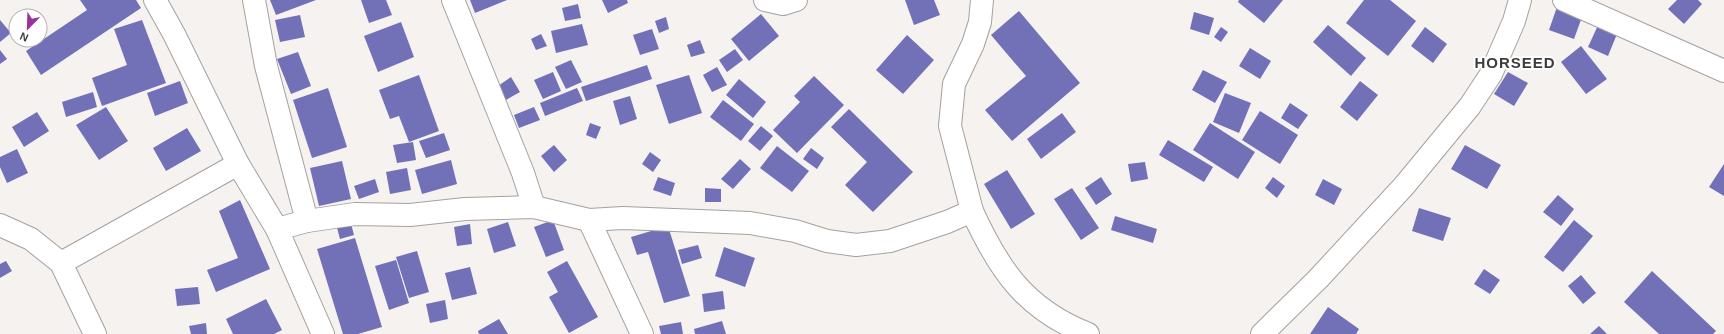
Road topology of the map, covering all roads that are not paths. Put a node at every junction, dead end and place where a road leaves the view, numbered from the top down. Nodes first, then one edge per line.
1 (156, 0) edge
2 (254, 0) edge
3 (454, 0) edge
4 (765, 0) edge
5 (796, 0) edge
6 (982, 0) edge
7 (1520, 0) edge
8 (1564, 0) edge
9 (1724, 71) edge
10 (238, 164) junction
11 (534, 207) junction
12 (972, 211) junction
13 (589, 220) junction
14 (307, 221) junction
15 (0, 224) edge
16 (278, 229) junction
17 (61, 263) junction
18 (95, 334) edge
19 (323, 334) edge
20 (642, 334) edge
21 (1088, 334) edge
22 (1262, 334) edge

1 - 10 street
2 - 14 street
3 - 11 street
4 - 5 street
6 - 12 street
7 - 22 street
8 - 9 street
10 - 16 street
10 - 17 street
11 - 13 street
11 - 14 street
12 - 13 street
12 - 21 street
13 - 20 street
14 - 16 street
15 - 17 street
16 - 19 street
17 - 18 street

